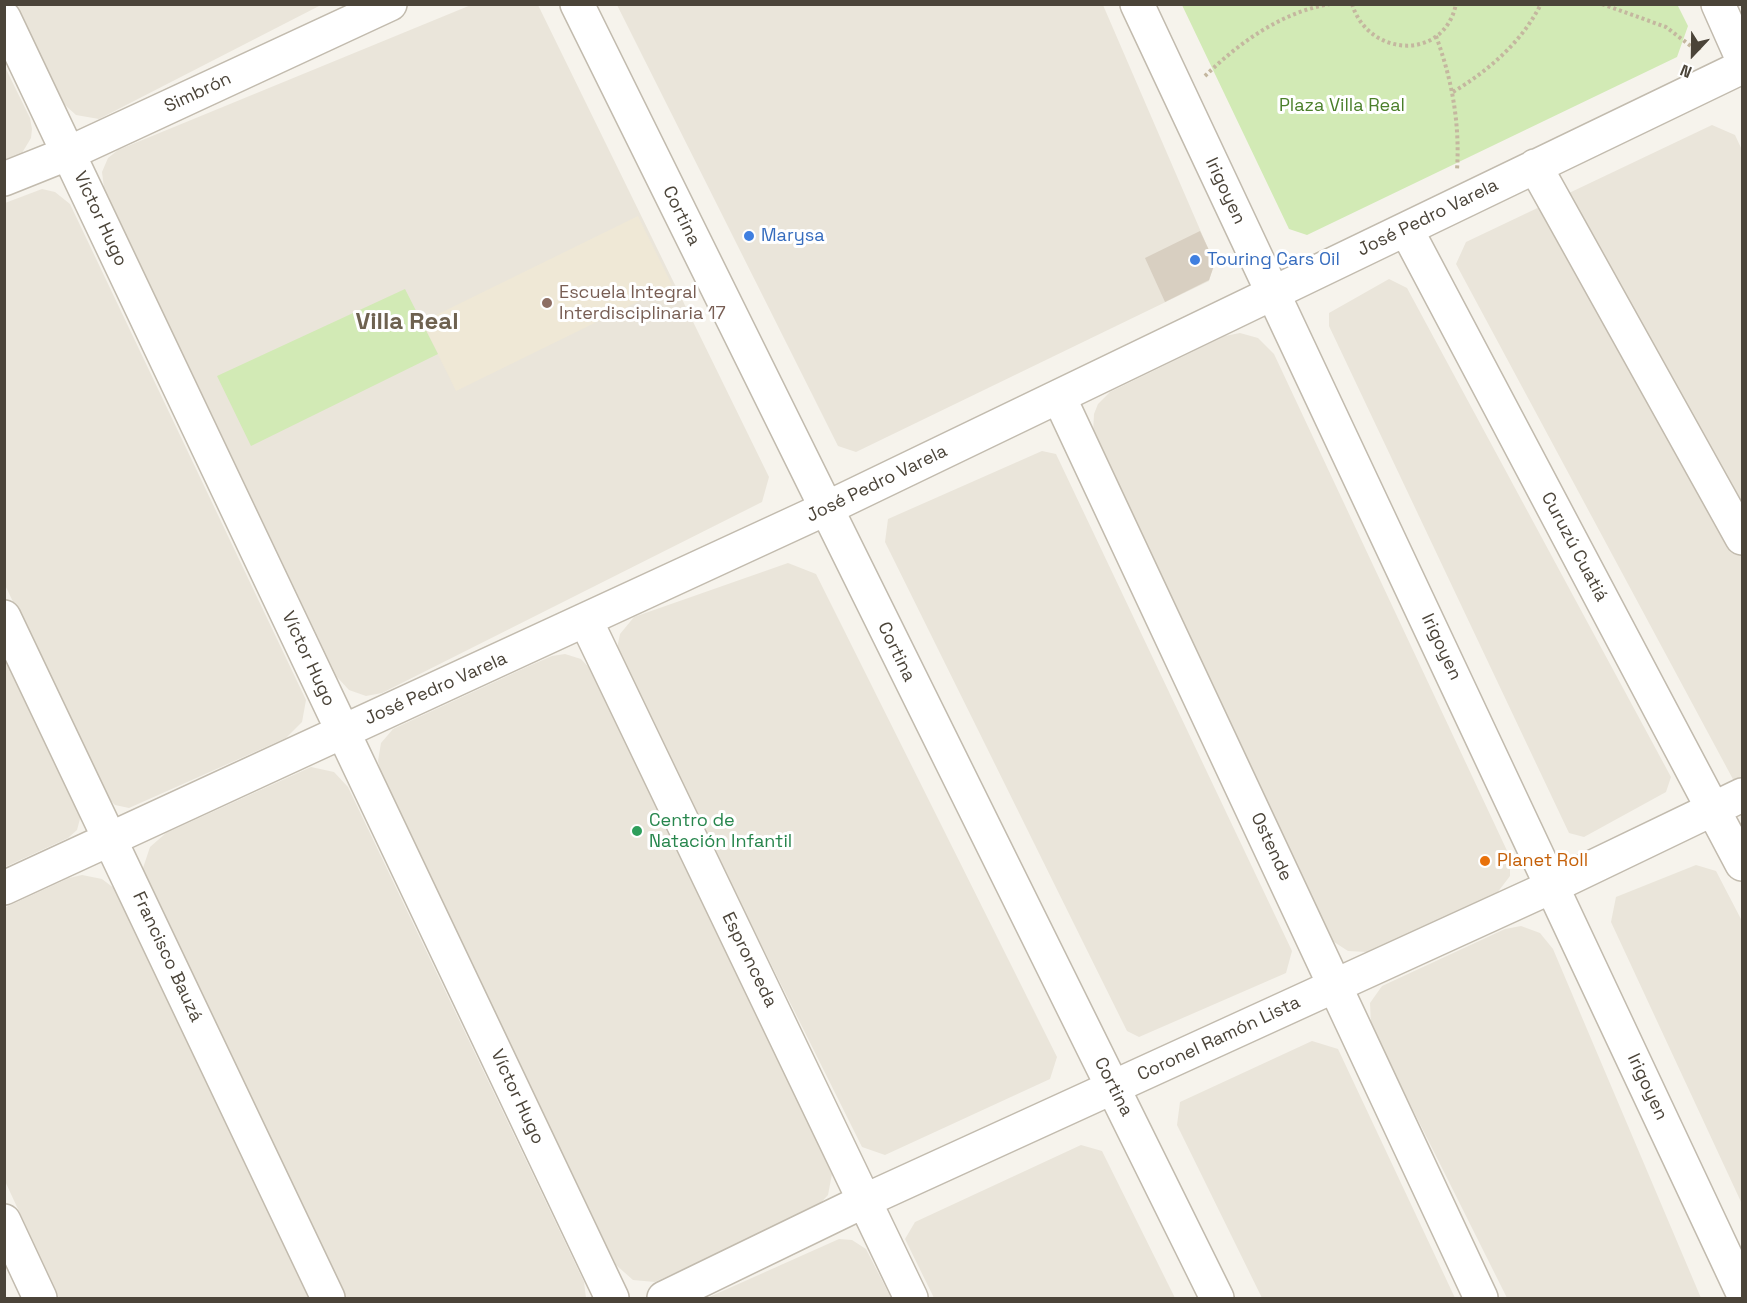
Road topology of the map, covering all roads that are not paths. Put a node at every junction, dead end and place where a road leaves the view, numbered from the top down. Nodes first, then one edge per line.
1 (390, 4) edge
2 (577, 4) edge
3 (1137, 4) edge
4 (4, 18) edge
5 (1743, 67) edge
6 (69, 153) junction
7 (1535, 166) junction
8 (4, 179) edge
9 (1406, 229) junction
10 (1274, 292) junction
11 (1059, 397) junction
12 (825, 509) junction
13 (1743, 538) edge
14 (4, 617) edge
15 (586, 621) junction
16 (342, 732) junction
17 (1743, 795) edge
18 (1713, 810) junction
19 (111, 838) junction
20 (1743, 864) edge
21 (1553, 886) junction
22 (4, 888) edge
23 (1336, 985) junction
24 (1113, 1089) junction
25 (864, 1201) junction
26 (4, 1221) edge
27 (1743, 1291) edge
28 (40, 1299) edge
29 (328, 1299) edge
30 (612, 1299) edge
31 (664, 1299) edge
32 (911, 1299) edge
33 (1217, 1299) edge
34 (1481, 1299) edge

1 - 6 street, Simbrón
2 - 12 street, Cortina
3 - 10 street, Irigoyen
4 - 6 street, Víctor Hugo
5 - 7 street, José Pedro Varela
6 - 8 street, Simbrón
6 - 16 street, Víctor Hugo
7 - 9 street, José Pedro Varela
7 - 13 street
9 - 10 street, José Pedro Varela
9 - 18 street, Curuzú Cuatiá
10 - 11 street, José Pedro Varela
10 - 21 street, Irigoyen
11 - 12 street, José Pedro Varela
11 - 23 street, Ostende
12 - 15 street, José Pedro Varela
12 - 24 street, Cortina
14 - 19 street, Francisco Bauzá
15 - 16 street, José Pedro Varela
15 - 25 street, Espronceda
16 - 19 street, José Pedro Varela
16 - 30 street, Víctor Hugo
17 - 18 street, Coronel Ramón Lista
18 - 20 street, Curuzú Cuatiá
18 - 21 street, Coronel Ramón Lista
19 - 22 street, José Pedro Varela
19 - 29 street, Francisco Bauzá
21 - 23 street, Coronel Ramón Lista
21 - 27 street, Irigoyen
23 - 24 street, Coronel Ramón Lista
23 - 34 street, Ostende
24 - 25 street, Coronel Ramón Lista
24 - 33 street, Cortina
25 - 31 street, Coronel Ramón Lista
25 - 32 street, Espronceda
26 - 28 street

